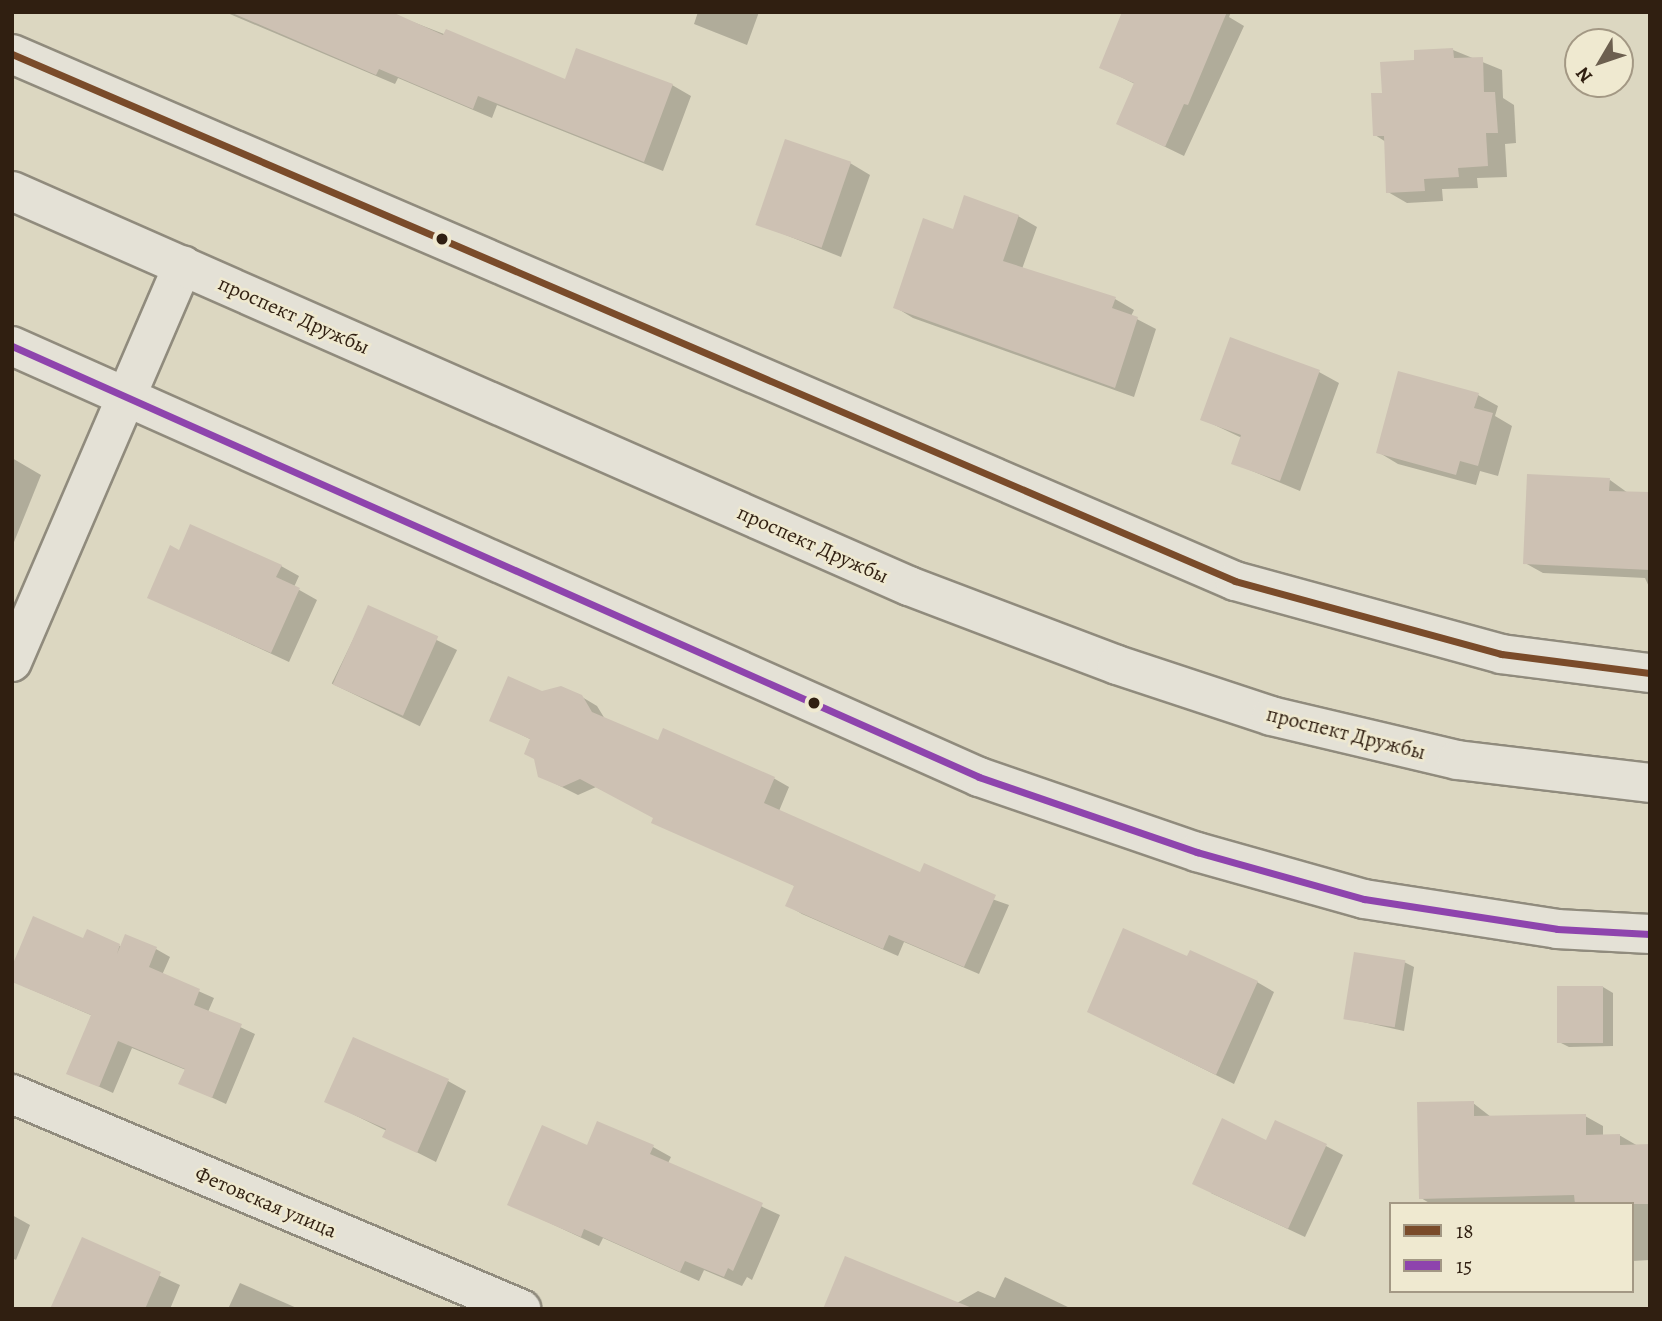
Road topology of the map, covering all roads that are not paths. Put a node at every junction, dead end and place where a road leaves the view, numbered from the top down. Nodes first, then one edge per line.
1 (12, 54) edge
2 (12, 191) edge
3 (183, 265) junction
4 (12, 346) edge
5 (127, 395) junction
6 (12, 662) edge
7 (1650, 673) edge
8 (1650, 783) edge
9 (1650, 934) edge
10 (12, 1094) edge
11 (521, 1309) edge

1 - 7 street
2 - 3 street, проспект Дружбы
3 - 5 street
3 - 8 street, проспект Дружбы
4 - 5 street
5 - 6 street
5 - 9 street
10 - 11 street, Фетовская улица

